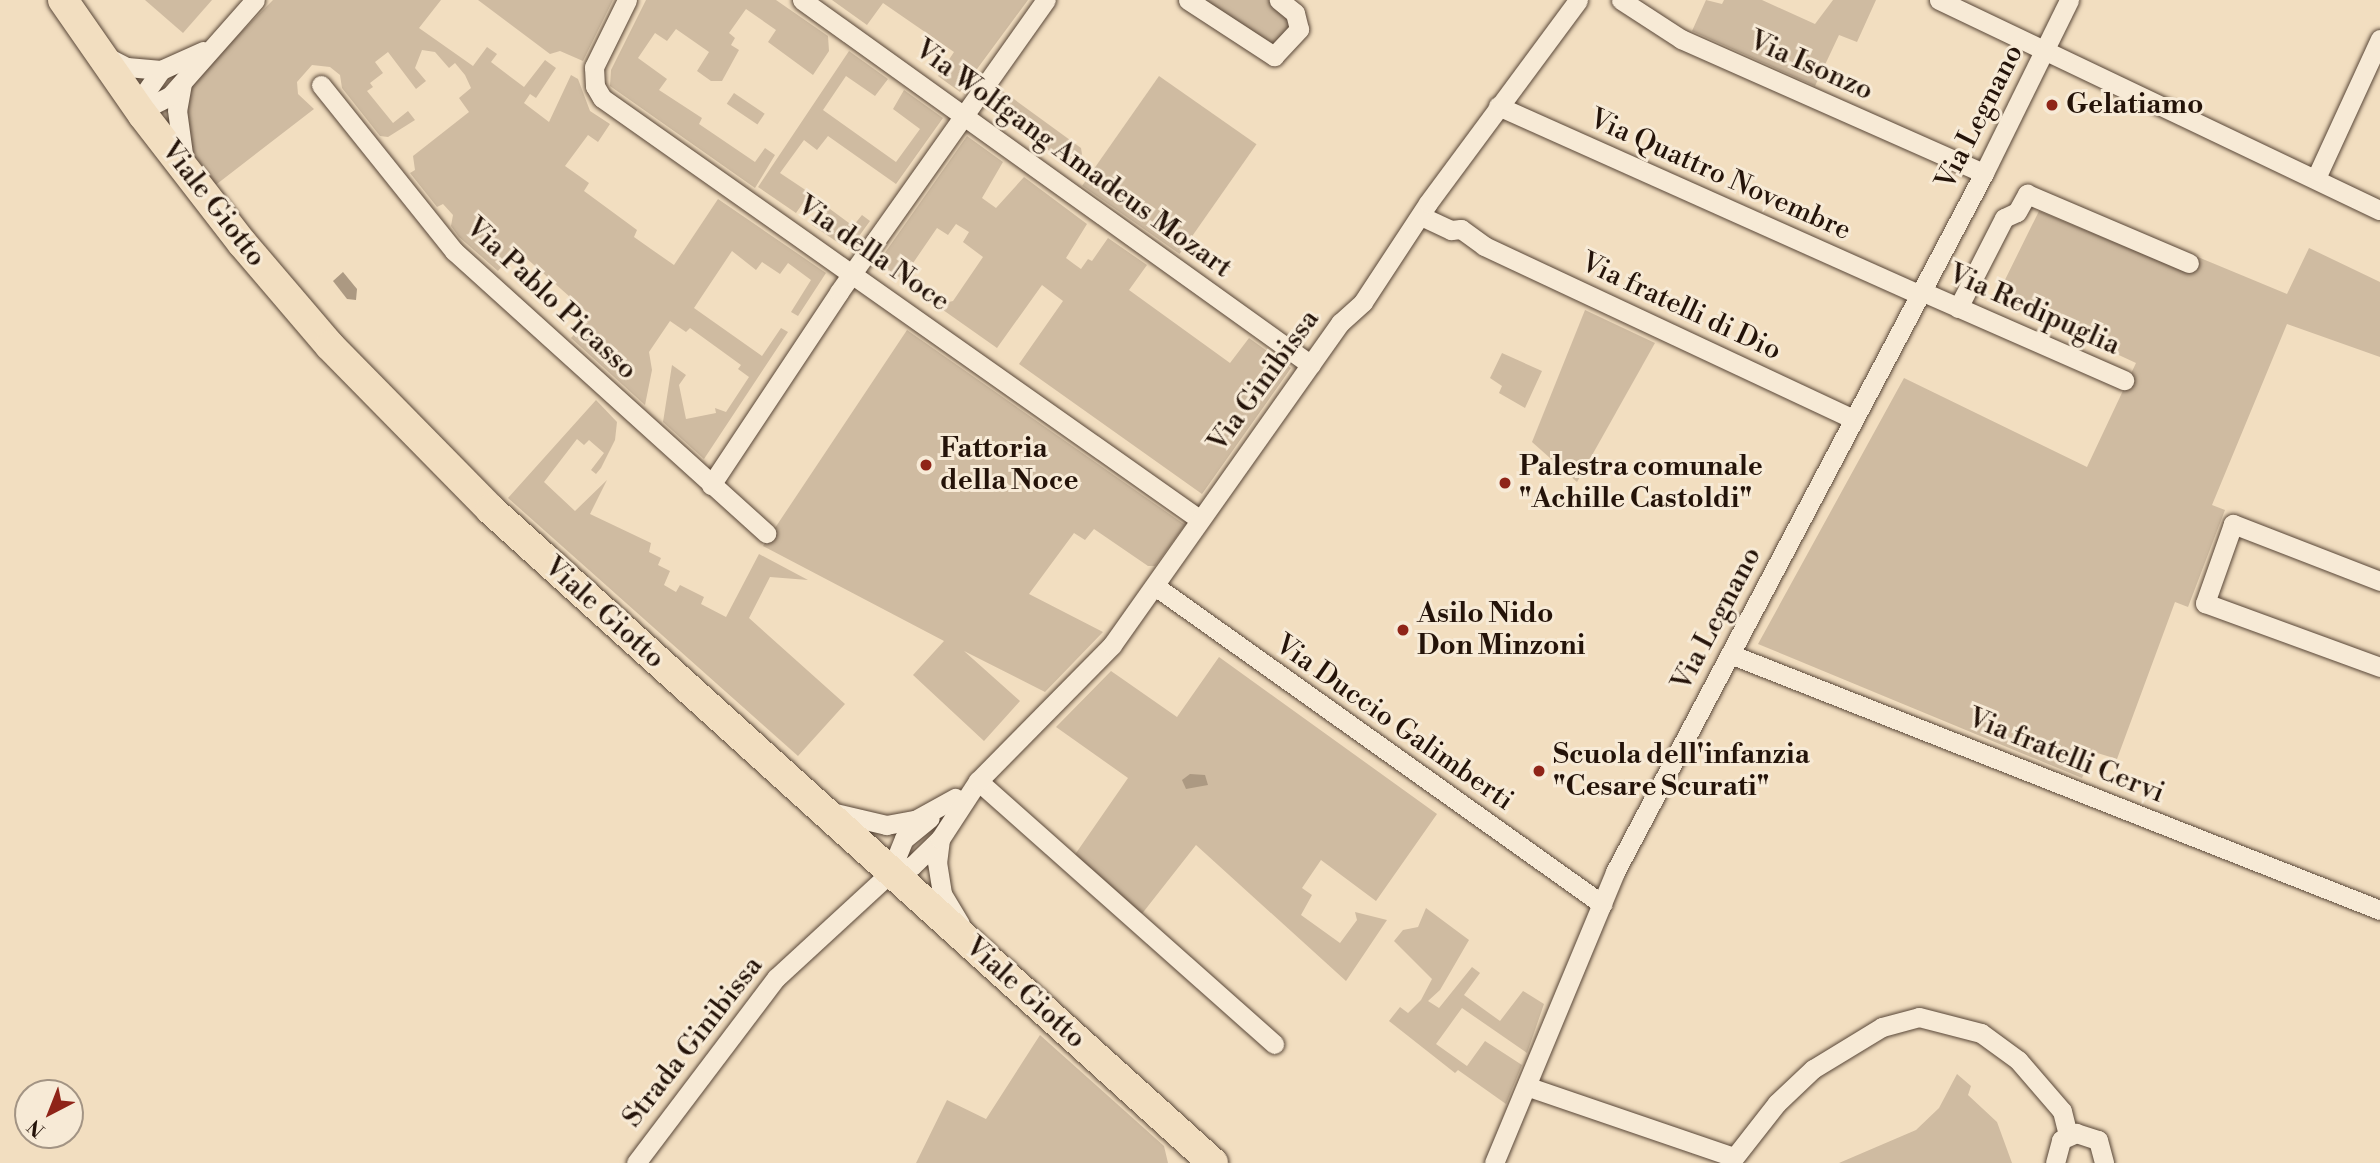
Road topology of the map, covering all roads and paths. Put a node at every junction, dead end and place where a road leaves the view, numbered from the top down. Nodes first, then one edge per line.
1 (63, 0) edge
2 (255, 0) edge
3 (627, 0) edge
4 (802, 0) edge
5 (1046, 0) edge
6 (1188, 0) edge
7 (1279, 0) edge
8 (1578, 0) edge
9 (1620, 0) edge
10 (1939, 0) edge
11 (2069, 0) edge
12 (2380, 39) edge
13 (2046, 48) junction
14 (206, 50) junction
15 (101, 55) junction
16 (160, 70) junction
17 (183, 79) junction
18 (321, 85) dead end
19 (136, 106) junction
20 (1498, 106) junction
21 (965, 115) junction
22 (186, 171) junction
23 (1984, 173) junction
24 (2316, 178) junction
25 (2380, 210) edge
26 (1423, 217) junction
27 (2189, 264) dead end
28 (852, 273) junction
29 (1920, 293) junction
30 (1958, 308) junction
31 (1311, 365) junction
32 (2124, 380) dead end
33 (1854, 419) junction
34 (711, 485) junction
35 (1199, 519) junction
36 (766, 533) dead end
37 (2380, 581) edge
38 (1154, 586) junction
39 (1730, 654) junction
40 (2380, 667) edge
41 (978, 781) junction
42 (955, 798) junction
43 (818, 807) junction
44 (940, 839) junction
45 (890, 873) junction
46 (1602, 904) junction
47 (2380, 910) edge
48 (975, 949) junction
49 (1274, 1044) dead end
50 (1529, 1087) junction
51 (2068, 1135) junction
52 (1200, 1159) edge
53 (1732, 1160) edge
54 (636, 1163) edge
55 (1494, 1163) edge
56 (2055, 1163) edge
57 (2104, 1163) edge

1 - 15 main road, Viale Giotto
2 - 14 street
3 - 28 street, Via della Noce
4 - 21 street, Via Wolfgang Amadeus Mozart
5 - 21 street
6 - 7 street
8 - 20 street, Via Ginibissa
9 - 23 street, Via Isonzo
10 - 13 street
11 - 13 street, Via Legnano
12 - 24 street
13 - 23 street, Via Legnano
13 - 24 street
14 - 16 street
14 - 17 street
15 - 16 street
15 - 19 main road, Viale Giotto
16 - 19 street
17 - 19 street
17 - 22 street
18 - 34 street, Via Pablo Picasso
19 - 22 main road, Viale Giotto
20 - 26 street, Via Ginibissa
20 - 29 street, Via Quattro Novembre
21 - 28 street
21 - 31 street, Via Wolfgang Amadeus Mozart
22 - 43 main road, Viale Giotto
23 - 29 street, Via Legnano
24 - 25 street
26 - 31 street, Via Ginibissa
26 - 33 street, Via fratelli di Dio
27 - 30 street
28 - 34 street
28 - 35 street, Via della Noce
29 - 30 street, Via Redipuglia
29 - 33 street, Via Legnano
30 - 32 street, Via Redipuglia
31 - 35 street, Via Ginibissa
33 - 39 street, Via Legnano
34 - 36 street, Via Pablo Picasso
35 - 38 street, Via Ginibissa
37 - 40 street
38 - 41 street, Via Ginibissa
38 - 46 street, Via Duccio Galimberti
39 - 46 street, Via Legnano
39 - 47 street, Via fratelli Cervi
41 - 42 street, Via Ginibissa
41 - 44 street, Via Ginibissa
41 - 49 street
42 - 43 street, Via Ginibissa
42 - 45 street, Via Ginibissa
43 - 45 main road, Viale Giotto
44 - 45 street, Via Ginibissa
44 - 48 street
45 - 48 main road, Viale Giotto
45 - 54 street, Strada Ginibissa
46 - 50 street, Via Legnano
48 - 52 main road, Viale Giotto
50 - 53 street
50 - 55 street, Via Legnano
51 - 53 street
51 - 56 street
51 - 57 street

